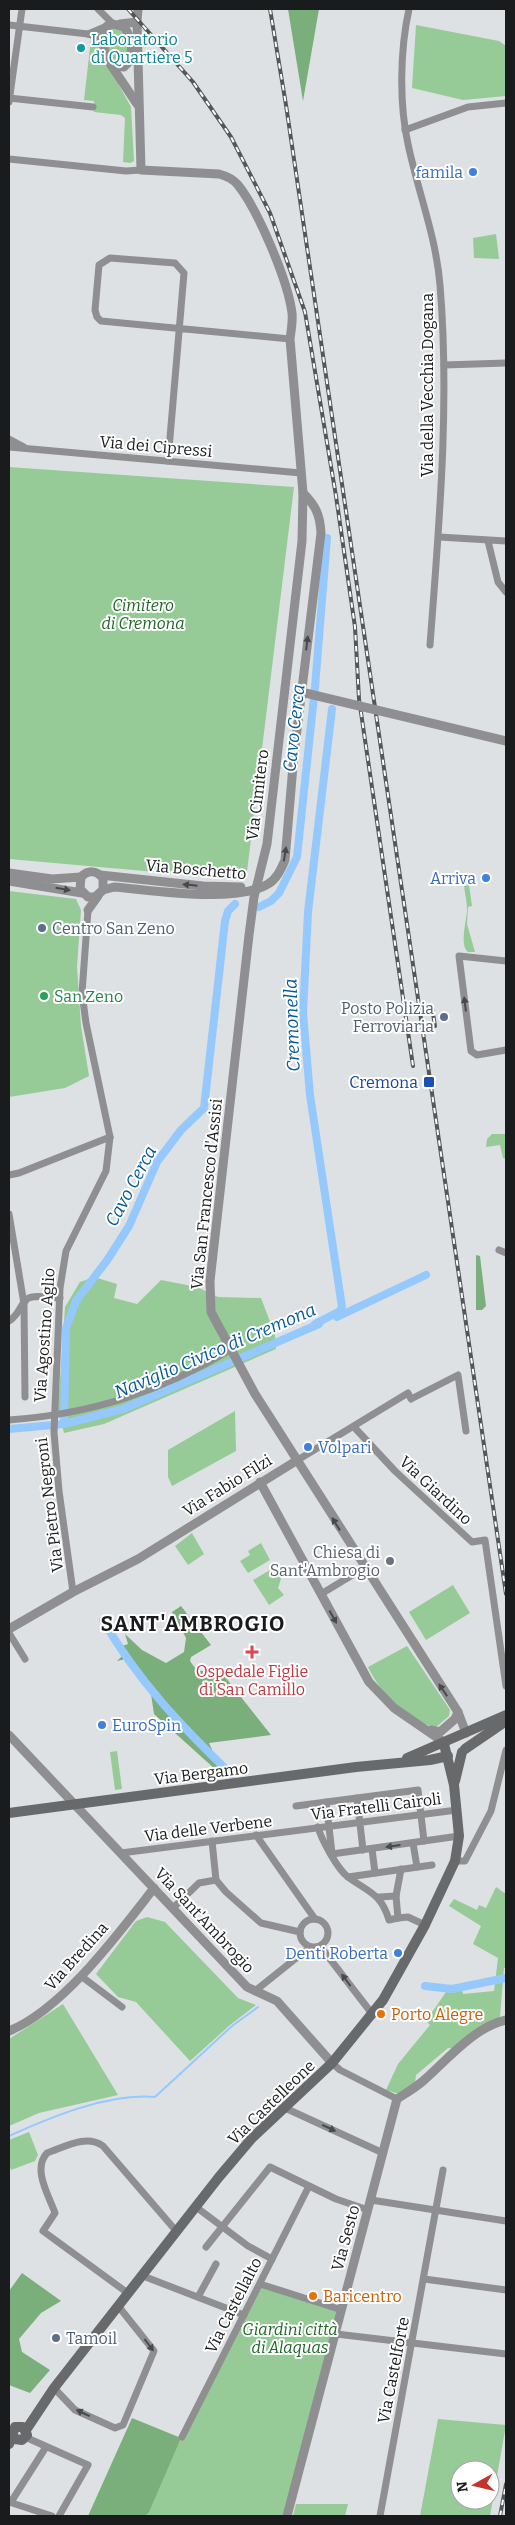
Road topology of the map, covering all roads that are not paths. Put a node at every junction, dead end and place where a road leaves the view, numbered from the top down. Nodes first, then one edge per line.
1 (22, 9) edge
2 (98, 9) edge
3 (138, 9) edge
4 (409, 9) edge
5 (137, 22) junction
6 (9, 25) edge
7 (113, 25) junction
8 (20, 26) junction
9 (88, 34) junction
10 (102, 39) junction
11 (132, 55) junction
12 (111, 65) junction
13 (9, 98) edge
14 (9, 102) edge
15 (506, 103) edge
16 (138, 106) junction
17 (93, 107) dead end
18 (405, 130) junction
19 (9, 159) edge
20 (140, 170) junction
21 (179, 329) junction
22 (290, 340) junction
23 (506, 363) edge
24 (444, 365) junction
25 (9, 439) edge
26 (9, 447) edge
27 (27, 448) junction
28 (168, 461) junction
29 (301, 473) junction
30 (303, 493) junction
31 (439, 536) junction
32 (488, 541) junction
33 (506, 541) edge
34 (506, 592) edge
35 (430, 645) dead end
36 (301, 692) junction
37 (506, 740) edge
38 (9, 872) edge
39 (100, 875) junction
40 (81, 877) junction
41 (9, 880) edge
42 (256, 888) junction
43 (101, 893) junction
44 (83, 894) junction
45 (88, 910) junction
46 (506, 961) edge
47 (506, 1050) edge
48 (110, 1137) junction
49 (9, 1175) edge
50 (9, 1214) edge
51 (499, 1250) dead end
52 (506, 1253) edge
53 (60, 1298) junction
54 (24, 1304) junction
55 (9, 1321) edge
56 (230, 1350) junction
57 (25, 1397) dead end
58 (54, 1415) junction
59 (9, 1420) edge
60 (354, 1427) junction
61 (466, 1431) dead end
62 (296, 1461) junction
63 (260, 1482) junction
64 (364, 1568) junction
65 (73, 1592) junction
66 (321, 1594) junction
67 (9, 1629) edge
68 (9, 1633) edge
69 (25, 1659) dead end
70 (506, 1686) edge
71 (458, 1712) junction
72 (506, 1715) edge
73 (506, 1721) edge
74 (430, 1732) junction
75 (462, 1735) junction
76 (9, 1736) edge
77 (444, 1743) junction
78 (431, 1749) junction
79 (464, 1750) junction
80 (506, 1750) edge
81 (448, 1756) junction
82 (423, 1761) junction
83 (396, 1762) junction
84 (451, 1772) junction
85 (454, 1785) junction
86 (358, 1798) junction
87 (326, 1802) junction
88 (74, 1805) junction
89 (296, 1806) dead end
90 (457, 1810) junction
91 (9, 1814) edge
92 (420, 1814) junction
93 (360, 1822) junction
94 (329, 1826) junction
95 (318, 1827) junction
96 (299, 1830) joint
97 (256, 1835) junction
98 (459, 1836) junction
99 (212, 1841) junction
100 (424, 1841) junction
101 (414, 1843) junction
102 (372, 1848) junction
103 (363, 1850) junction
104 (121, 1853) junction
105 (332, 1854) junction
106 (455, 1861) junction
107 (432, 1865) dead end
108 (417, 1867) junction
109 (401, 1869) junction
110 (374, 1873) junction
111 (348, 1877) junction
112 (216, 1880) junction
113 (154, 1888) junction
114 (396, 1896) junction
115 (379, 1897) junction
116 (173, 1908) junction
117 (398, 1918) junction
118 (316, 1919) junction
119 (425, 1926) junction
120 (300, 1932) junction
121 (320, 1946) junction
122 (310, 1947) junction
123 (81, 1976) junction
124 (255, 1991) junction
125 (122, 2007) dead end
126 (373, 2015) junction
127 (506, 2020) edge
128 (9, 2031) edge
129 (332, 2063) junction
130 (397, 2099) junction
131 (285, 2108) junction
132 (383, 2153) junction
133 (443, 2170) dead end
134 (309, 2186) junction
135 (371, 2200) junction
136 (196, 2207) junction
137 (368, 2210) junction
138 (436, 2210) junction
139 (506, 2221) edge
140 (222, 2227) junction
141 (177, 2232) junction
142 (206, 2247) dead end
143 (272, 2259) junction
144 (216, 2264) dead end
145 (143, 2276) junction
146 (424, 2279) junction
147 (260, 2284) junction
148 (506, 2290) edge
149 (129, 2294) junction
150 (198, 2297) junction
151 (119, 2307) junction
152 (342, 2310) junction
153 (244, 2315) junction
154 (336, 2334) junction
155 (412, 2343) junction
156 (506, 2354) edge
157 (54, 2388) junction
158 (19, 2435) edge
159 (182, 2437) dead end
160 (46, 2447) junction
161 (9, 2452) edge
162 (10, 2502) edge
163 (52, 2516) edge
164 (59, 2516) edge
165 (287, 2516) edge
166 (380, 2516) edge

1 - 8 street
2 - 7 street
3 - 5 street
4 - 18 street, Via della Vecchia Dogana
5 - 7 street
5 - 16 street
6 - 8 street
7 - 9 street
7 - 10 street
7 - 11 street
8 - 9 street
8 - 13 street
9 - 10 street
10 - 12 street
11 - 12 street
11 - 16 street
12 - 16 street
13 - 14 street
13 - 17 street
15 - 18 street
16 - 20 street
18 - 24 street, Via della Vecchia Dogana
19 - 20 street
20 - 22 street, Via Cimitero
21 - 21 street
21 - 22 street
21 - 28 street
22 - 29 street, Via Cimitero
23 - 24 street
24 - 31 street, Via della Vecchia Dogana
25 - 27 street
26 - 27 street, Via dei Cipressi
27 - 28 street, Via dei Cipressi
28 - 29 street, Via dei Cipressi
29 - 30 street, Via Cimitero
36 -> 30 street, Via Cimitero
30 - 42 street, Via Cimitero
31 - 32 street
31 - 35 street, Via della Vecchia Dogana
32 - 33 street
32 - 34 street
36 - 37 street, bridge
42 -> 36 street, Via Cimitero
38 - 40 street, Via Boschetto
39 - 40 street, Via Boschetto
42 -> 39 street, Via Boschetto
39 - 43 street
40 - 44 street
41 -> 44 street, Via Boschetto
42 - 43 street, Via Boschetto
42 - 56 street, Via San Francesco d'Assisi
43 - 44 street, Via Boschetto
43 - 45 street, Via Agostino Aglio
44 - 45 street, Via Agostino Aglio
45 - 48 street, Via Agostino Aglio
47 -> 46 street
48 - 49 street
48 - 53 street, Via Agostino Aglio
50 - 54 street
51 - 52 street
53 - 54 street
53 - 58 street, Via Agostino Aglio
54 - 55 street
54 - 57 street
56 - 58 street
56 - 62 street, Via San Francesco d'Assisi
58 - 59 street
58 - 65 street, Via Pietro Negroni
60 - 61 street, Via Fabio Filzi
60 - 62 street, Via Fabio Filzi
60 - 70 street, Via Giardino
62 - 63 street, Via Fabio Filzi
64 -> 62 street, Via San Francesco d'Assisi
63 - 65 street, Via Fabio Filzi
63 - 66 street
64 - 66 street
71 -> 64 street, Via San Francesco d'Assisi
65 - 67 street, Via Fabio Filzi
66 -> 74 street
68 - 69 street
71 - 74 street
71 - 75 street, Via San Francesco d'Assisi
72 - 75 main road
73 - 79 main road
74 - 77 street
74 - 78 street
75 - 77 main road, Via Bergamo
75 - 79 main road, Via Castelleone
76 - 88 street, Via Sant'Ambrogio
77 - 78 main road, Via Bergamo
77 - 81 main road, Via Castelleone
78 - 83 main road, Via Bergamo
79 - 81 main road, Via Bergamo
79 - 85 main road, Via Castelleone
80 - 106 street
81 - 82 main road, Via Bergamo
81 - 84 main road, Via Castelleone
82 - 83 main road, Via Bergamo
82 - 84 main road, Via Bergamo
83 - 88 main road, Via Bergamo
84 - 85 main road, Via Castelleone
85 - 90 main road, Via Castelleone
86 - 87 street
86 - 92 street
86 - 93 street
87 - 89 street
87 - 94 street
88 - 91 main road, Via Bergamo
88 - 104 street, Via Sant'Ambrogio
90 - 92 street, Via Fratelli Cairoli
90 - 98 main road, Via Castelleone
92 - 93 street, Via Fratelli Cairoli
92 - 100 street
93 - 94 street, Via Fratelli Cairoli
93 - 103 street
94 - 95 street, Via Fratelli Cairoli
94 - 105 street
95 - 96 street, Via Fratelli Cairoli
95 - 105 street
96 - 97 street, Via delle Verbene
97 - 99 street, Via delle Verbene
97 - 118 street
98 - 100 street
98 - 106 main road, Via Castelleone
99 - 104 street, Via delle Verbene
99 - 112 street
100 - 101 street
101 -> 102 street
101 - 108 street
102 - 103 street
102 - 110 street
103 - 105 street
104 - 113 street, Via Sant'Ambrogio
105 - 111 street
106 - 119 main road, Via Castelleone
107 - 108 street
108 - 109 street
109 - 110 street
109 - 114 street
110 - 111 street
111 - 115 street
112 - 116 street
112 - 120 street
113 - 116 street, Via Sant'Ambrogio
113 - 123 street, Via Bredina
114 - 115 street
114 - 117 street
115 - 117 street
116 - 124 street, Via Sant'Ambrogio
117 - 119 street
118 - 120 street
118 - 121 street
119 - 126 main road, Via Castelleone
120 - 122 street
121 - 122 street
126 -> 121 street
122 - 124 street
123 - 125 street
123 - 128 street, Via Bredina
124 - 129 street, Via Sant'Ambrogio
126 - 129 main road, Via Castelleone
127 - 130 street
129 - 130 street, Via Sant'Ambrogio
129 - 131 main road, Via Castelleone
130 - 132 street, Via Sesto
131 -> 132 street
131 - 136 main road, Via Castelleone
132 - 135 street, Via Sesto
133 - 138 street, Via Castelforte
134 - 137 street
134 - 140 street
134 - 143 street, Via Castellalto
135 - 137 street, Via Sesto
135 - 138 street
136 - 140 street
136 - 141 main road, Via Castelleone
137 - 152 street, Via Sesto
138 - 139 street
138 - 146 street, Via Castelforte
140 - 142 street
140 - 143 street
141 - 145 main road, Via Castelleone
141 - 149 street
143 - 147 street, Via Castellalto
144 - 150 street
145 - 149 main road, Via Castelleone
145 - 150 street
146 - 148 street
146 - 155 street, Via Castelforte
147 - 152 street
147 - 153 street, Via Castellalto
149 - 151 main road, Via Castelleone
150 - 153 street
151 - 157 main road, Via Castelleone
151 -> 157 street
152 - 154 street, Via Sesto
153 - 159 street, Via Castellalto
154 - 155 street
154 - 165 street, Via Sesto
155 - 156 street
155 - 166 street, Via Castelforte
157 - 158 main road, Via Castelleone
158 - 160 street
158 - 161 main road, Via Castelleone
160 - 162 street
160 - 164 street
162 - 163 street

